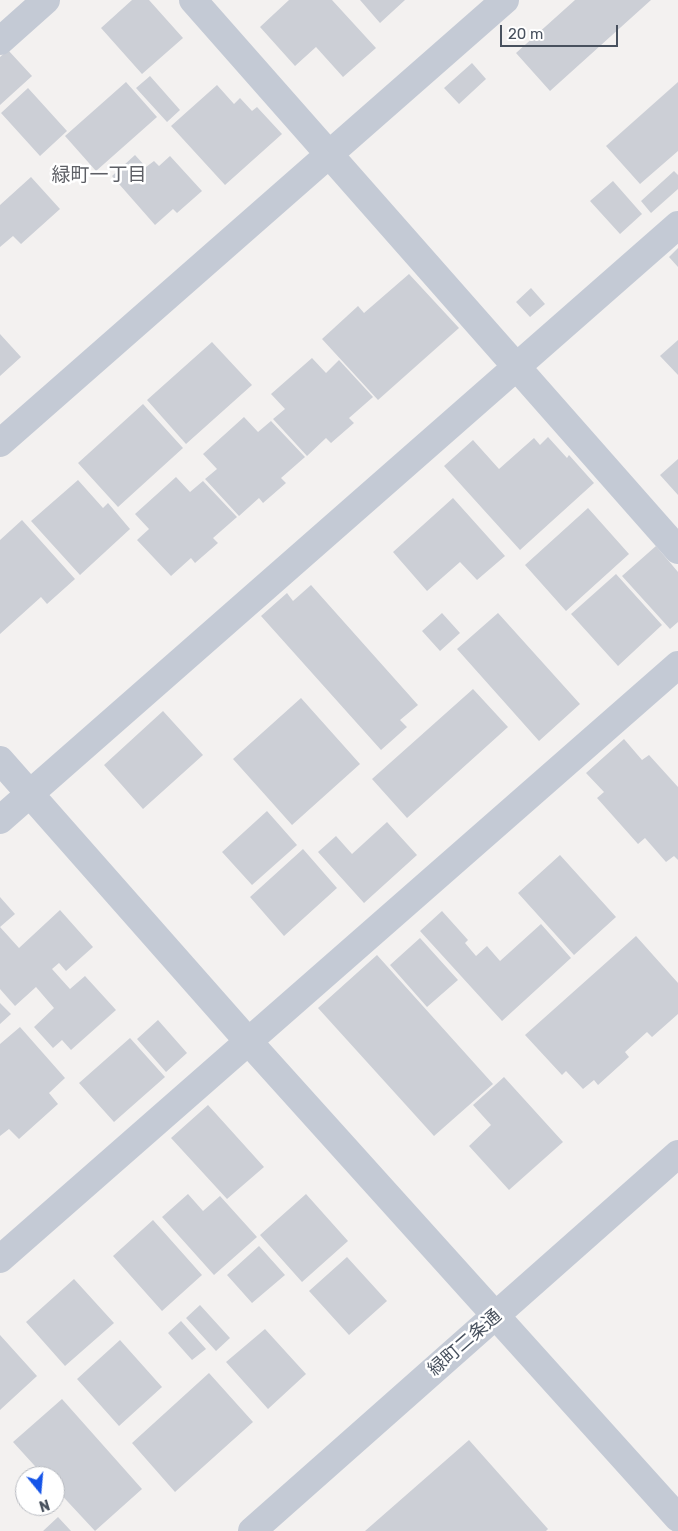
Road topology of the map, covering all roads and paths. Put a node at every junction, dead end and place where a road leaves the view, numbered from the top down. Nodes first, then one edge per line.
1 (46, 0) edge
2 (193, 0) edge
3 (505, 0) edge
4 (0, 41) edge
5 (329, 154) junction
6 (678, 226) edge
7 (517, 367) junction
8 (0, 443) edge
9 (678, 550) edge
10 (678, 665) edge
11 (0, 760) edge
12 (30, 793) junction
13 (0, 820) edge
14 (248, 1041) junction
15 (678, 1154) edge
16 (0, 1259) edge
17 (497, 1315) junction
18 (678, 1518) edge
19 (252, 1531) edge

1 - 4 street
2 - 5 street
3 - 5 street
5 - 7 street
5 - 8 street
6 - 7 street
7 - 9 street
7 - 12 street
10 - 14 street
11 - 12 street
12 - 13 street
12 - 14 street
14 - 16 street
14 - 17 street
15 - 17 street, 緑町二条通
17 - 18 street
17 - 19 street, 緑町二条通

